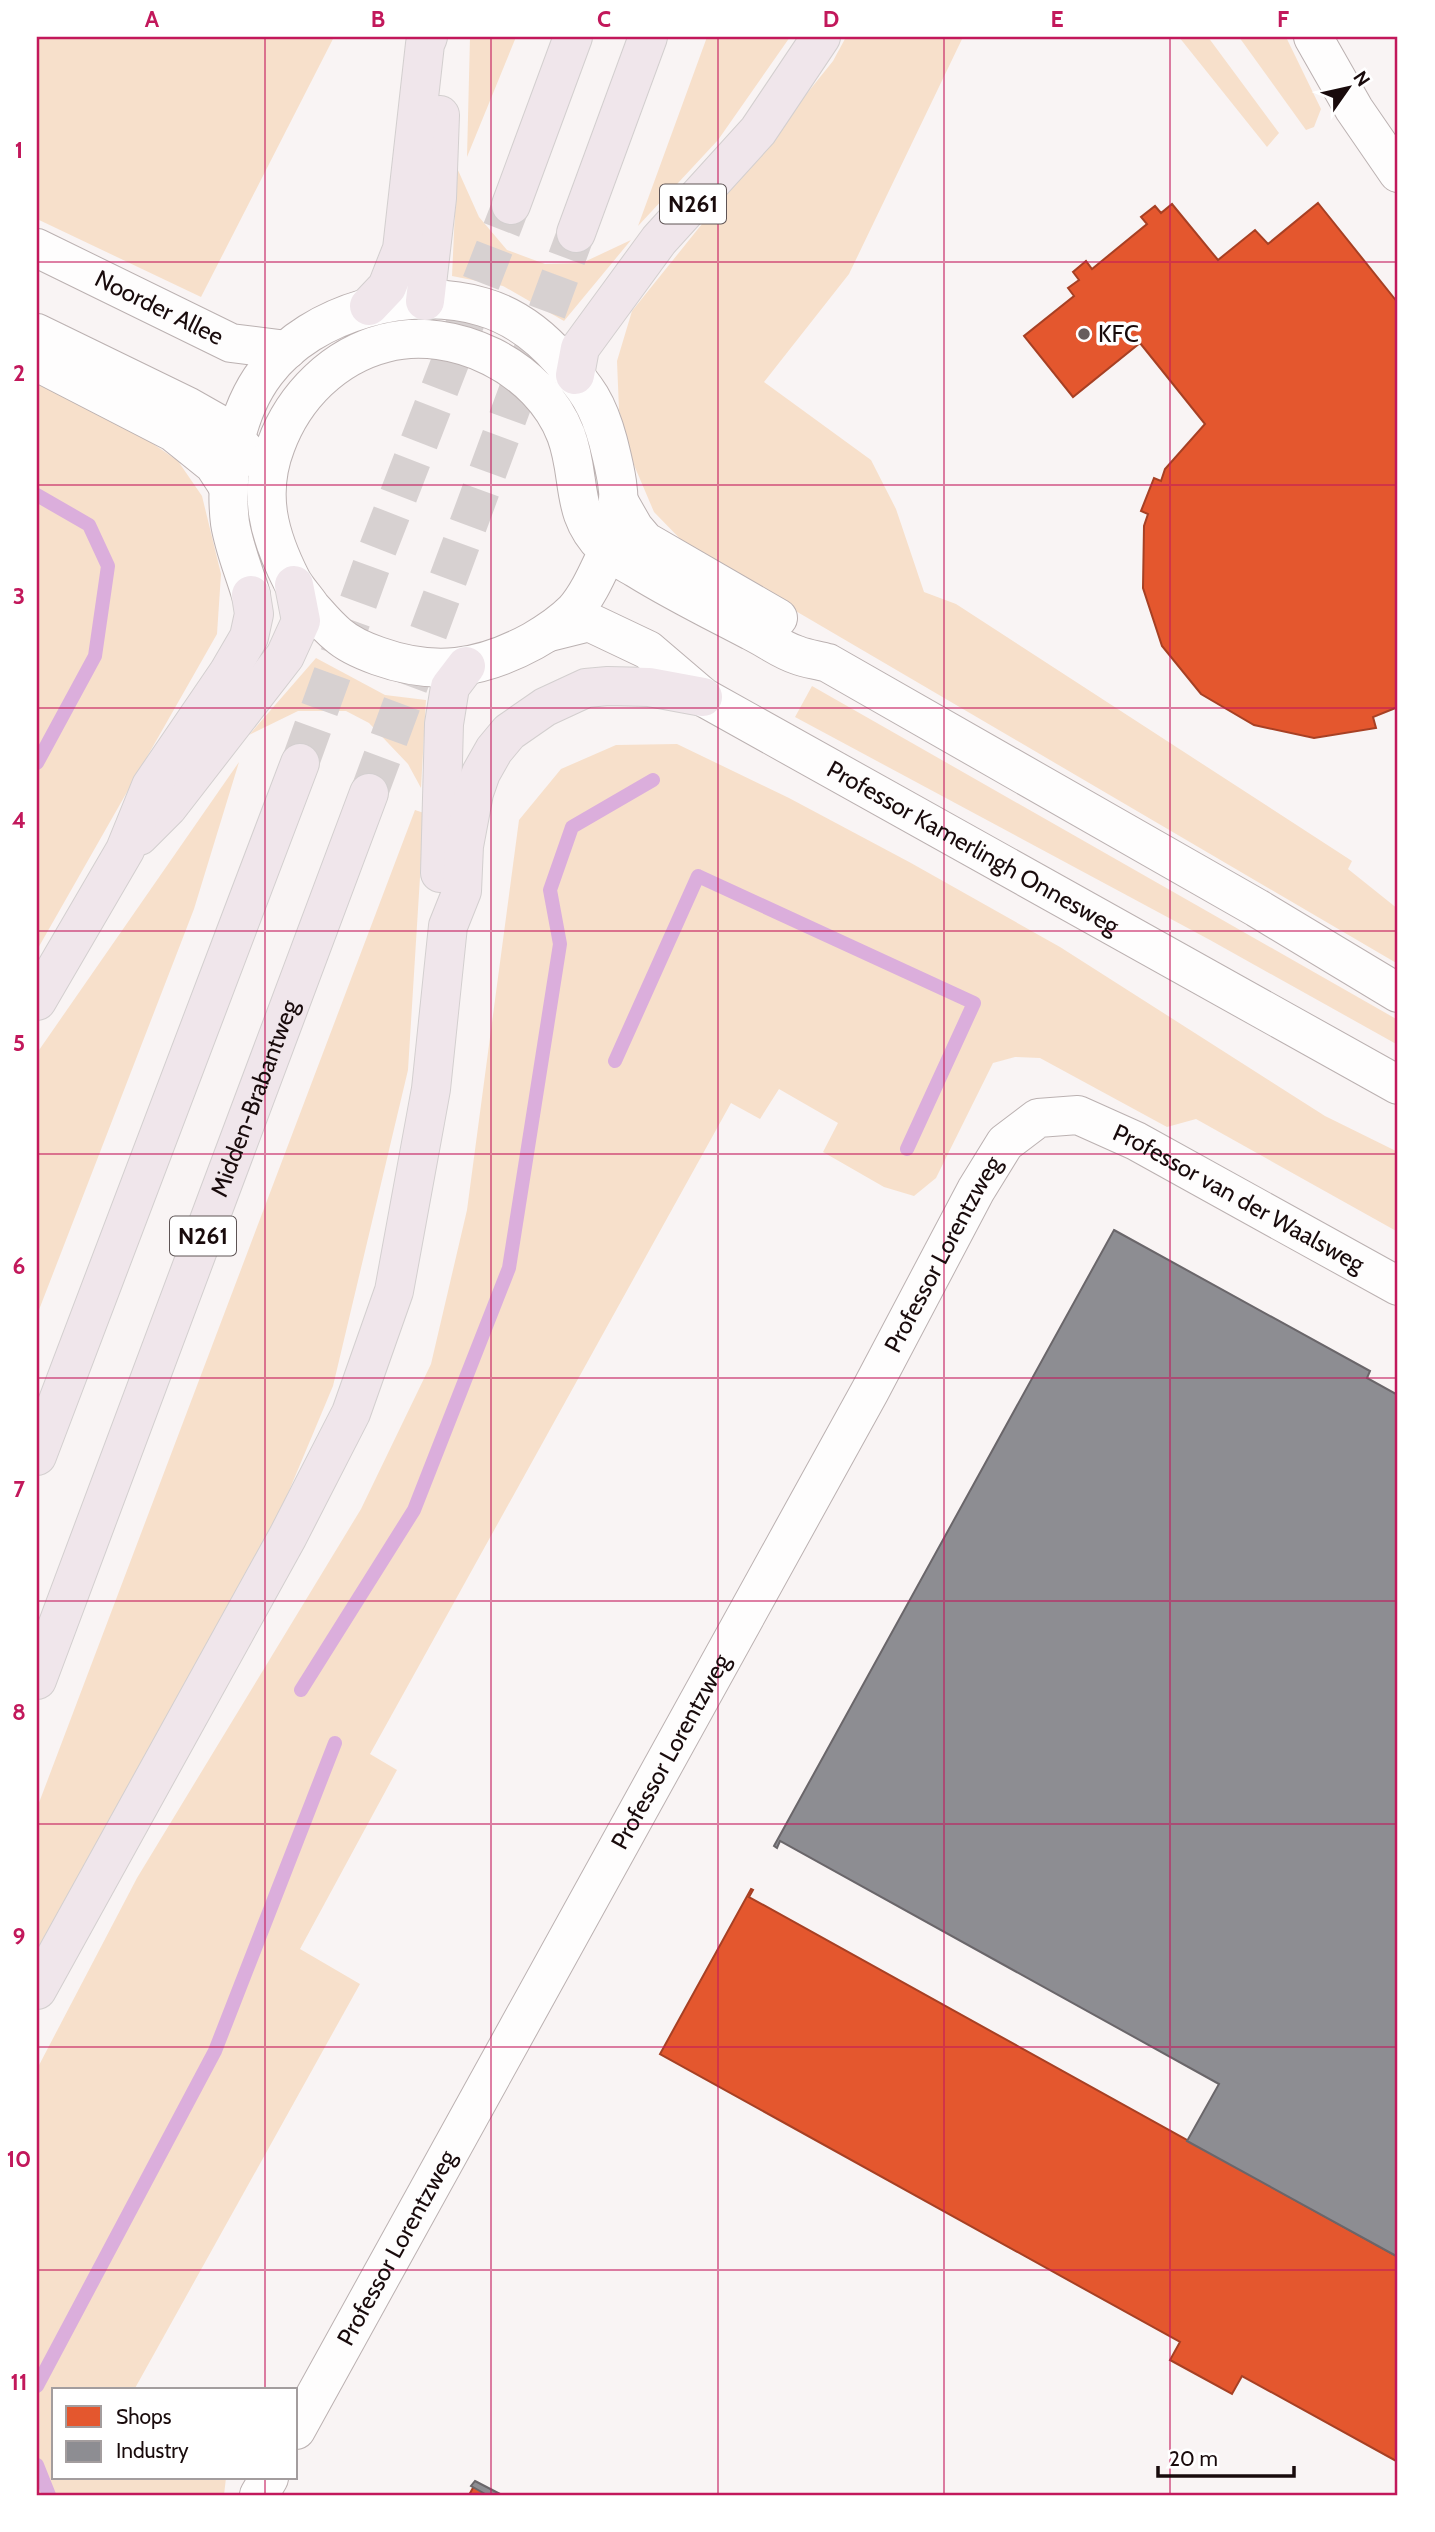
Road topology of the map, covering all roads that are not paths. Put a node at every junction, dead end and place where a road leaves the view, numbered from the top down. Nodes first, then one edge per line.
1 (428, 37) edge
2 (443, 37) edge
3 (573, 37) edge
4 (648, 37) edge
5 (821, 37) edge
6 (1313, 37) edge
7 (1398, 173) edge
8 (511, 205) tunnel mouth
9 (576, 233) tunnel mouth
10 (37, 248) edge
11 (425, 301) junction
12 (369, 306) junction
13 (37, 333) edge
14 (393, 341) junction
15 (287, 350) junction
16 (37, 362) edge
17 (575, 376) junction
18 (236, 441) junction
19 (267, 473) junction
20 (229, 488) junction
21 (618, 500) junction
22 (607, 551) junction
23 (294, 585) junction
24 (251, 595) joint
25 (549, 632) junction
26 (828, 663) junction
27 (466, 666) junction
28 (703, 697) junction
29 (300, 763) tunnel mouth
30 (369, 793) tunnel mouth
31 (125, 850) junction
32 (448, 926) junction
33 (1398, 993) edge
34 (37, 1001) edge
35 (1398, 1085) edge
36 (1078, 1115) joint
37 (1398, 1286) edge
38 (37, 1456) edge
39 (37, 1680) edge
40 (37, 1990) edge
41 (298, 2426) edge

1 - 12 highway
2 - 11 highway
3 - 8 highway
4 - 9 highway
5 - 17 highway, N261
6 - 7 main road
10 - 15 main road, Noorder Allee
11 - 12 main road
11 - 14 main road
11 - 17 main road
12 - 15 main road
13 - 18 main road
14 - 19 main road
14 - 22 main road
15 - 18 main road
16 - 20 main road
17 - 21 main road
18 - 19 main road
18 - 20 main road
19 - 23 main road
20 - 24 main road
21 - 22 main road
21 - 26 main road
22 - 25 main road
22 - 26 main road
23 - 27 main road
23 - 31 highway
24 - 31 highway
25 - 27 main road
25 - 28 main road, Professor Kamerlingh Onnesweg
26 - 33 main road
27 - 32 highway
28 - 32 highway
28 - 35 main road, Professor Kamerlingh Onnesweg
29 - 38 highway
30 - 39 highway, Midden-Brabantweg / N261
31 - 34 highway
32 - 40 highway
36 - 37 main road, Professor van der Waalsweg
36 - 41 main road, Professor Lorentzweg

